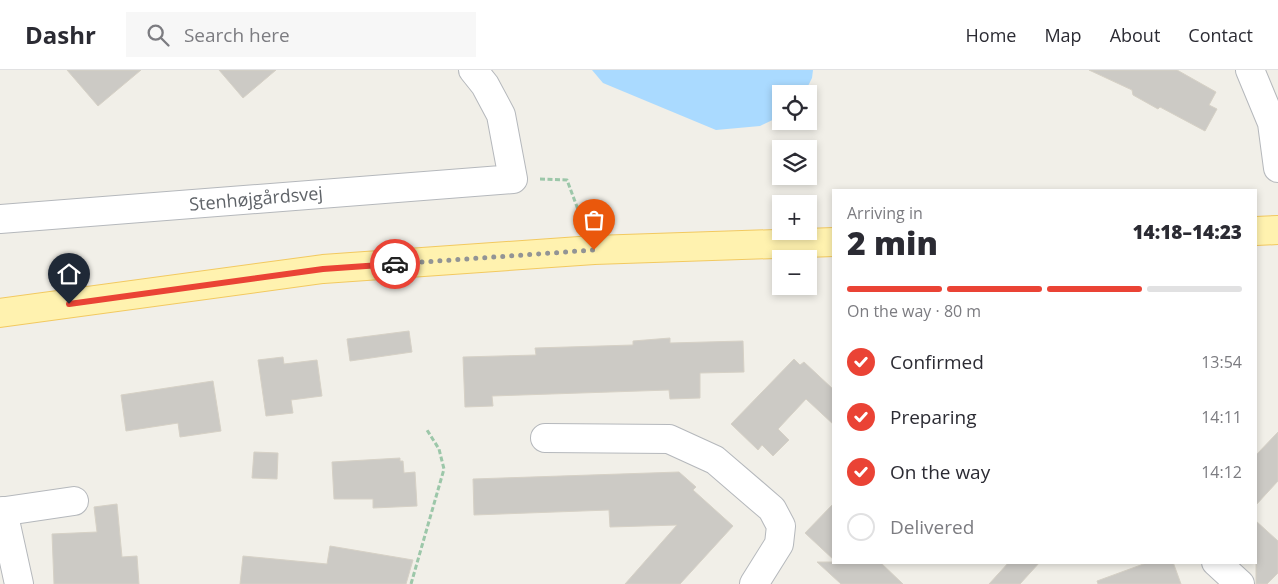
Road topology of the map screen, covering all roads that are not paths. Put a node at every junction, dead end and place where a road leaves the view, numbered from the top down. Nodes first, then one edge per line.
1 (473, 70) edge
2 (1250, 70) edge
3 (1278, 168) edge
4 (0, 219) edge
5 (1278, 230) edge
6 (1257, 231) edge
7 (832, 242) edge
8 (0, 313) edge
9 (545, 438) dead end
10 (74, 501) dead end
11 (2, 511) edge
12 (1218, 564) edge
13 (19, 584) edge
14 (754, 584) edge
15 (1240, 584) edge

1 - 4 street, Stenhøjgårdsvej
2 - 3 street
5 - 6 main road
7 - 8 main road
9 - 14 street
10 - 11 street
11 - 13 street
12 - 15 street

